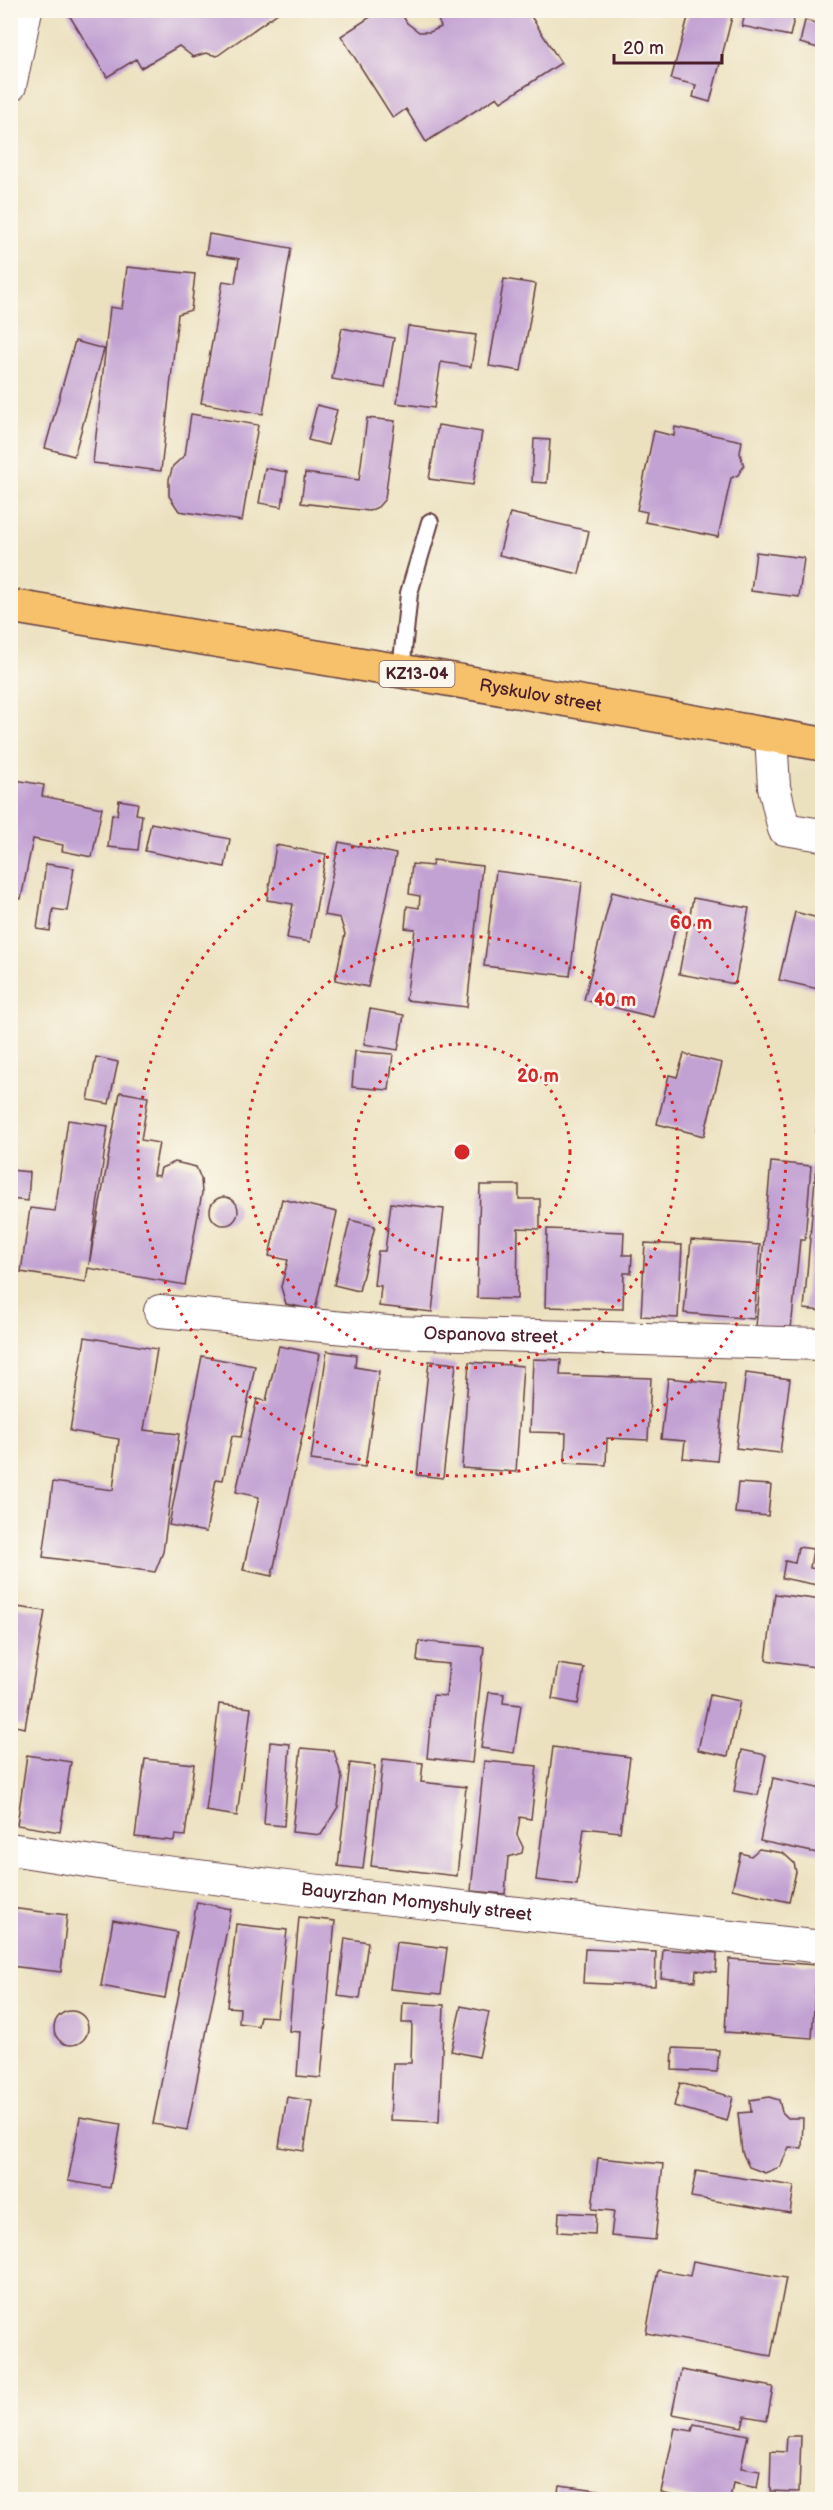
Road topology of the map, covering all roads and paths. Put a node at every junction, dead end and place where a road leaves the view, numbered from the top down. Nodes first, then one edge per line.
1 (26, 10) edge
2 (10, 86) edge
3 (430, 522) dead end
4 (10, 606) edge
5 (401, 671) junction
6 (771, 736) junction
7 (822, 744) edge
8 (822, 835) edge
9 (160, 1311) dead end
10 (822, 1344) edge
11 (10, 1849) edge
12 (822, 1947) edge

1 - 2 street
3 - 5 lane
4 - 5 main road, Ryskulov street / KZ13-04
5 - 6 main road, Ryskulov street / KZ13-04
6 - 7 main road, Ryskulov street / KZ13-04
6 - 8 street
9 - 10 street, Ospanova street
11 - 12 street, Bauyrzhan Momyshuly street

